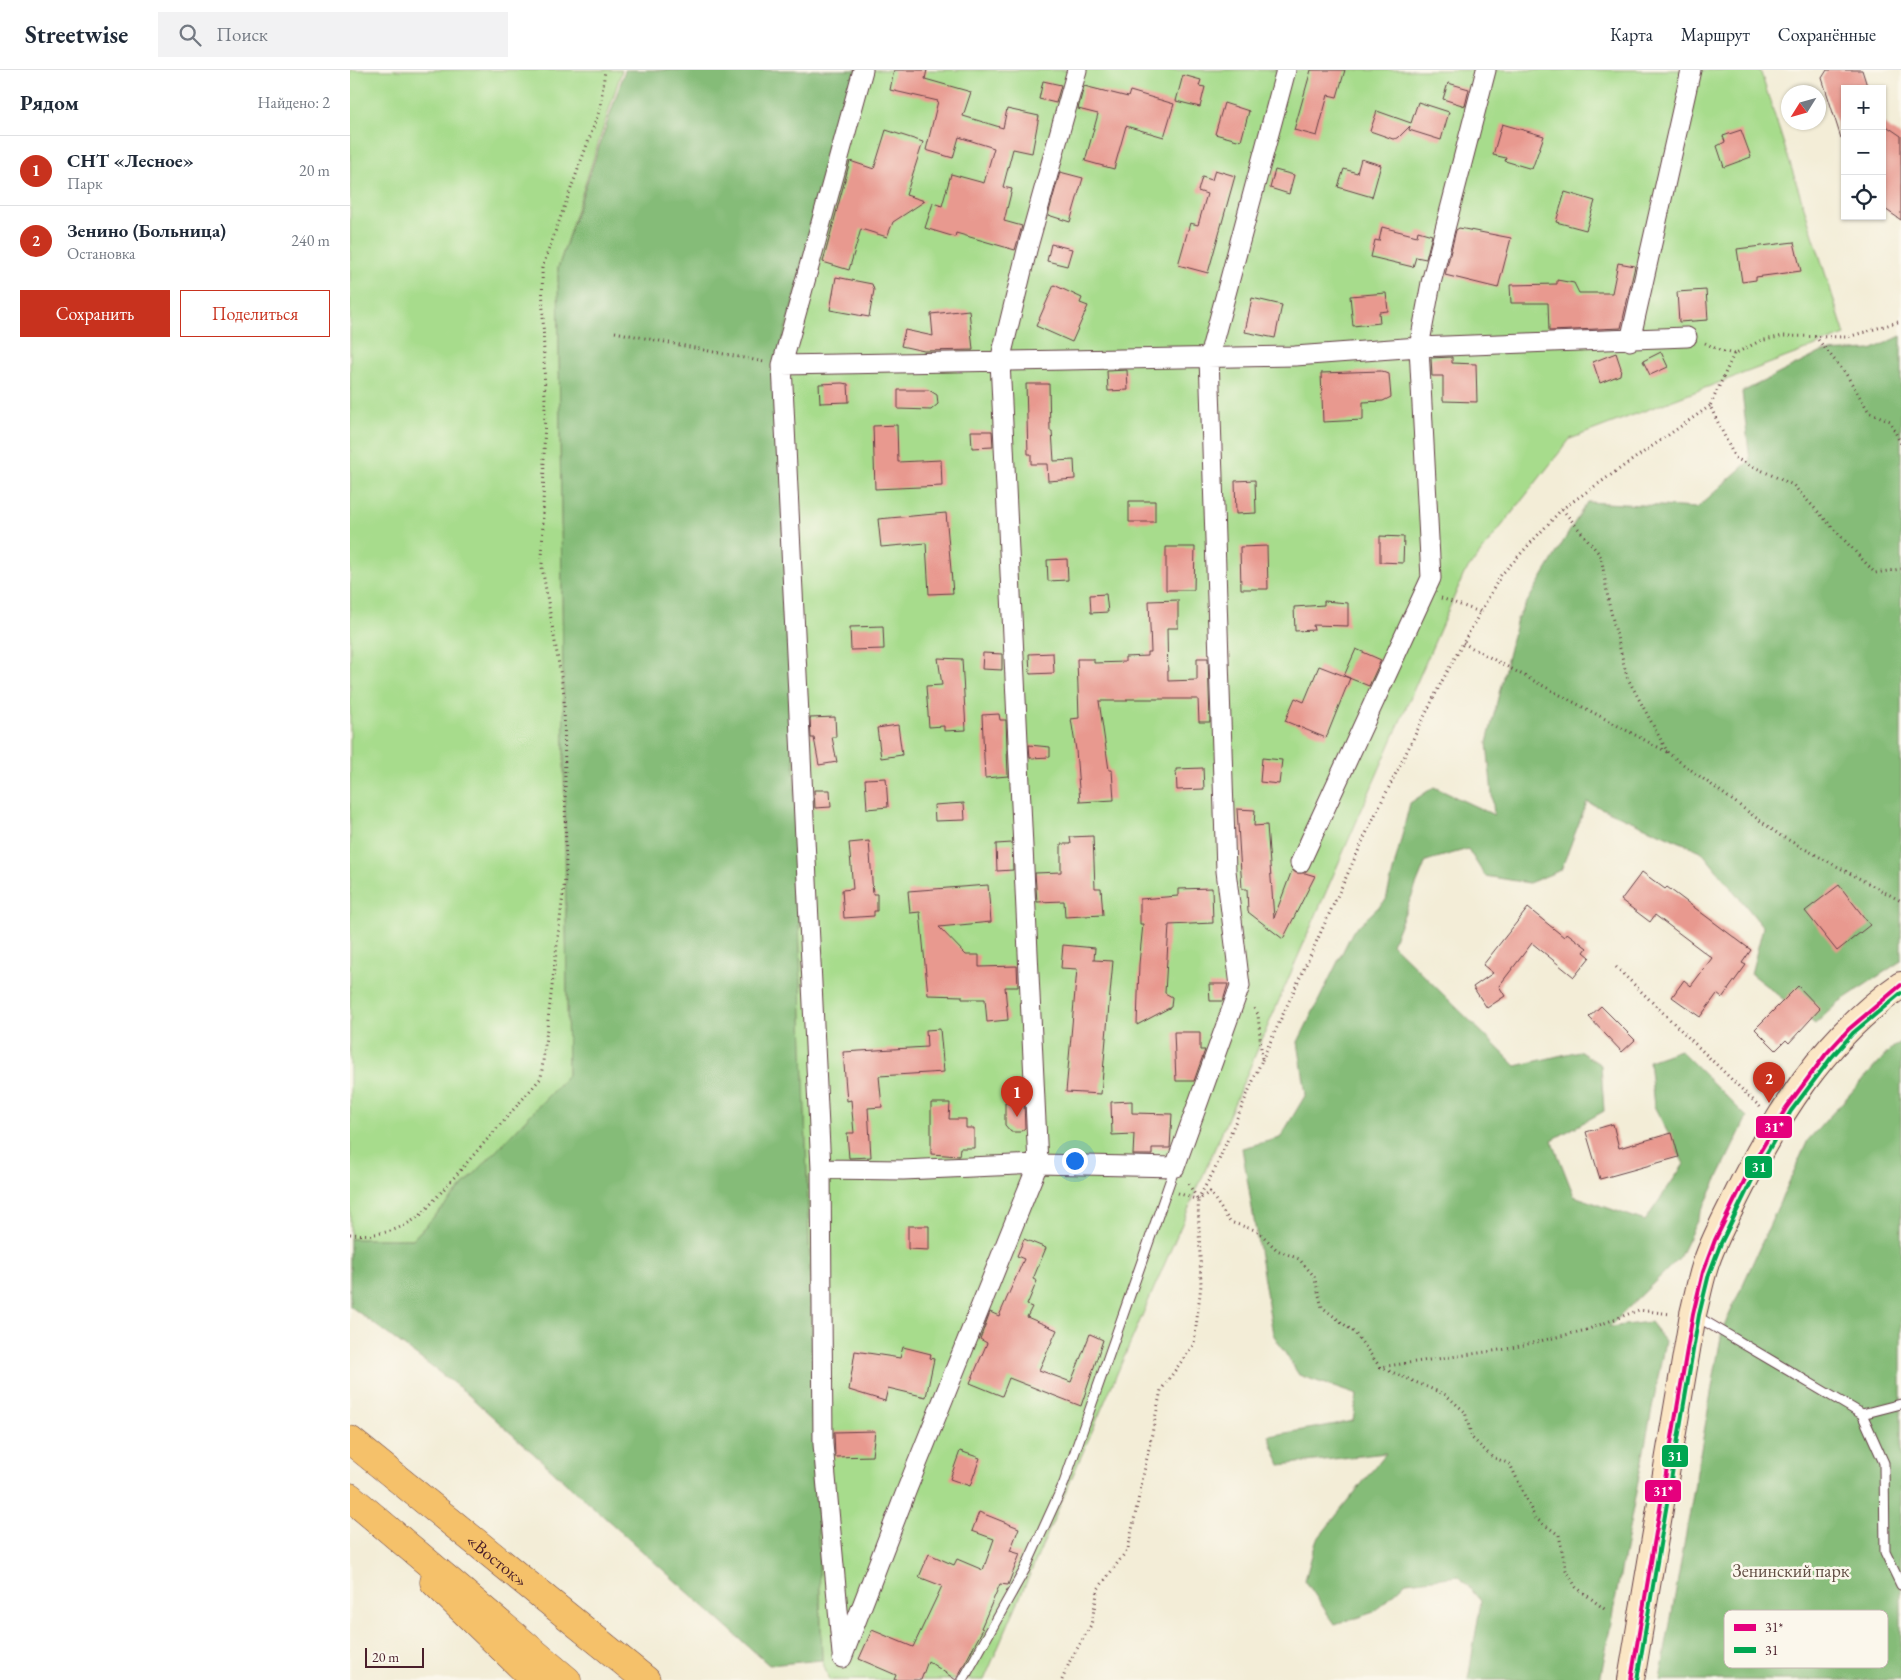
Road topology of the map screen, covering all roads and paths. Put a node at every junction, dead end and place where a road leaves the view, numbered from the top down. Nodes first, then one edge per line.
1 (606, 70) edge
2 (863, 70) edge
3 (1077, 70) edge
4 (1286, 70) edge
5 (1486, 70) edge
6 (1691, 70) edge
7 (1901, 321) edge
8 (614, 332) dead end
9 (1814, 335) junction
10 (1688, 337) joint
11 (1630, 341) junction
12 (1419, 347) junction
13 (1734, 354) junction
14 (1209, 357) junction
15 (1000, 361) junction
16 (782, 366) junction
17 (1710, 406) junction
18 (1901, 444) edge
19 (1562, 509) junction
20 (1901, 569) edge
21 (1424, 592) junction
22 (1480, 612) junction
23 (1463, 643) junction
24 (1668, 753) junction
25 (1300, 863) dead end
26 (1901, 901) edge
27 (1616, 967) dead end
28 (1901, 985) edge
29 (1240, 986) junction
30 (1262, 1060) junction
31 (1777, 1124) junction
32 (1038, 1164) junction
33 (1175, 1168) junction
34 (821, 1169) junction
35 (1168, 1190) junction
36 (1198, 1200) junction
37 (350, 1234) edge
38 (1693, 1314) junction
39 (1380, 1367) junction
40 (1901, 1404) edge
41 (1862, 1414) junction
42 (350, 1440) edge
43 (350, 1497) edge
44 (350, 1501) edge
45 (1901, 1585) edge
46 (1607, 1611) dead end
47 (535, 1680) edge
48 (567, 1680) edge
49 (646, 1680) edge
50 (963, 1680) edge
51 (1062, 1680) edge
52 (1631, 1680) edge

1 - 37 path
2 - 16 street
3 - 15 street
4 - 14 street
5 - 12 street
6 - 11 street
7 - 9 path
8 - 16 path
9 - 13 path
9 - 18 path
10 - 11 street
10 - 13 path
11 - 12 street
12 - 14 street
12 - 21 street
13 - 17 path
14 - 15 street
14 - 29 street
15 - 16 street
15 - 32 street
16 - 34 street
17 - 19 path
17 - 20 path
19 - 22 path
19 - 24 path
21 - 22 path
21 - 25 street
22 - 23 path
23 - 24 path
23 - 30 path
24 - 26 path
27 - 31 path
28 - 31 main road
29 - 30 path
29 - 33 street
30 - 36 path
31 - 38 main road
32 - 33 street
32 - 34 street
32 - 34 street
33 - 35 lane
33 - 36 path
35 - 36 path
35 - 50 lane
36 - 39 path
36 - 51 path
38 - 39 path
38 - 41 lane
38 - 52 main road
39 - 46 path
40 - 41 lane
41 - 45 lane
42 - 49 main road, «Восток»
43 - 48 main road
44 - 47 main road

